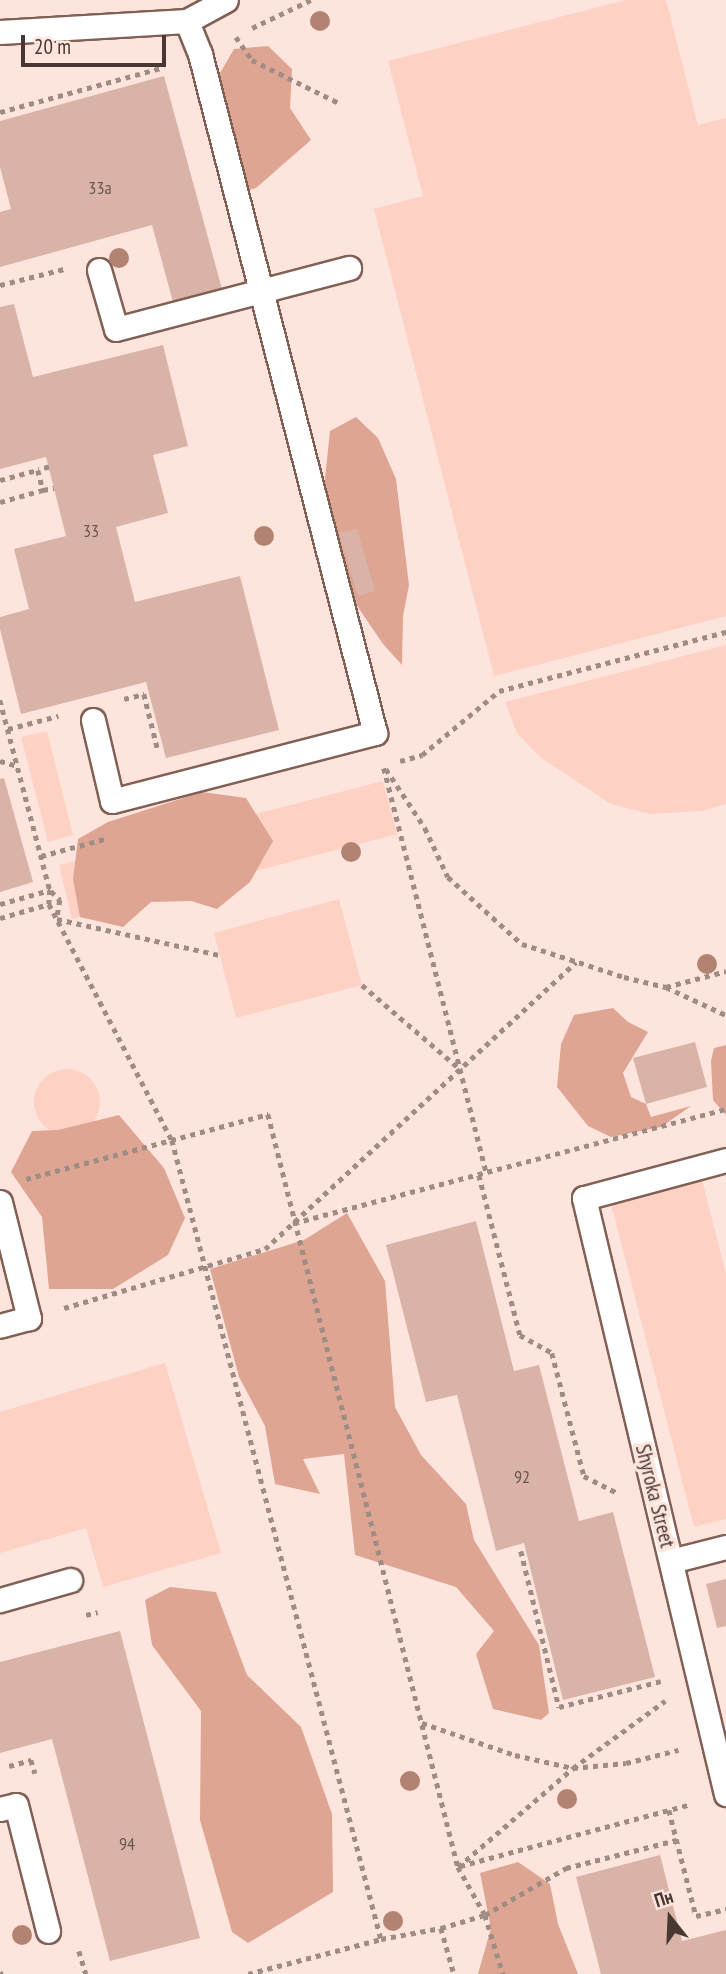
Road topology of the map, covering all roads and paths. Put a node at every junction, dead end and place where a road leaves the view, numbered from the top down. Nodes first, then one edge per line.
1 (226, 0) edge
2 (187, 20) junction
3 (0, 32) edge
4 (236, 36) dead end
5 (165, 67) dead end
6 (339, 103) dead end
7 (0, 112) edge
8 (349, 268) dead end
9 (99, 270) joint
10 (0, 285) edge
11 (261, 291) junction
12 (49, 467) dead end
13 (38, 470) junction
14 (0, 480) edge
15 (54, 488) dead end
16 (43, 490) junction
17 (0, 502) edge
18 (726, 632) edge
19 (0, 699) edge
20 (117, 701) dead end
21 (66, 714) dead end
22 (93, 720) dead end
23 (8, 729) junction
24 (375, 733) junction
25 (160, 755) dead end
26 (422, 755) dead end
27 (0, 761) edge
28 (18, 766) junction
29 (384, 766) junction
30 (50, 890) junction
31 (0, 904) edge
32 (49, 904) junction
33 (0, 918) edge
34 (57, 919) junction
35 (220, 954) dead end
36 (576, 962) junction
37 (726, 971) edge
38 (362, 985) dead end
39 (666, 987) junction
40 (726, 1015) edge
41 (461, 1069) junction
42 (726, 1109) edge
43 (172, 1140) junction
44 (726, 1160) edge
45 (486, 1172) junction
46 (479, 1175) junction
47 (13, 1182) dead end
48 (0, 1202) edge
49 (293, 1223) junction
50 (205, 1267) junction
51 (29, 1318) junction
52 (0, 1326) edge
53 (623, 1497) dead end
54 (726, 1547) edge
55 (520, 1551) dead end
56 (671, 1561) junction
57 (70, 1580) dead end
58 (0, 1600) edge
59 (671, 1679) dead end
60 (674, 1694) dead end
61 (422, 1723) junction
62 (714, 1741) junction
63 (573, 1768) junction
64 (726, 1794) edge
65 (702, 1801) dead end
66 (0, 1809) edge
67 (669, 1810) junction
68 (677, 1840) junction
69 (458, 1867) junction
70 (726, 1909) edge
71 (485, 1915) junction
72 (441, 1928) junction
73 (48, 1931) dead end
74 (381, 1939) junction
75 (248, 1974) edge
76 (454, 1974) edge
77 (503, 1974) edge

1 - 2 lane
2 - 3 lane
2 - 11 lane
4 - 6 path
5 - 7 path
8 - 11 lane
9 - 10 path
9 - 11 lane
11 - 24 lane
12 - 13 path
13 - 14 path
13 - 16 path
15 - 16 path
16 - 17 path
18 - 26 path
19 - 23 path
20 - 25 path
21 - 23 path
22 - 24 lane
23 - 28 path
24 - 29 path
27 - 28 path
28 - 30 path
29 - 36 path
29 - 41 path
30 - 31 path
30 - 32 path
30 - 34 path
32 - 33 path
32 - 34 path
34 - 35 path
34 - 43 path
36 - 39 path
36 - 41 path
37 - 39 path
38 - 41 path
39 - 40 path
41 - 45 path
41 - 49 path
42 - 45 path
43 - 47 path
43 - 49 path
43 - 50 path
44 - 56 lane, Shyroka Street
45 - 46 path
46 - 49 path
46 - 53 path
48 - 51 lane
49 - 50 path
49 - 61 path
50 - 51 path
50 - 74 path
51 - 52 lane
54 - 56 lane
55 - 59 path
56 - 62 lane, Shyroka Street
57 - 58 lane
60 - 63 path
61 - 63 path
61 - 69 path
62 - 63 path
62 - 64 lane, Shyroka Street
63 - 69 path
65 - 67 path
66 - 73 lane
67 - 68 path
67 - 69 path
68 - 70 path
68 - 71 path
69 - 71 path
71 - 72 path
71 - 77 path
72 - 74 path
72 - 76 path
74 - 75 path

